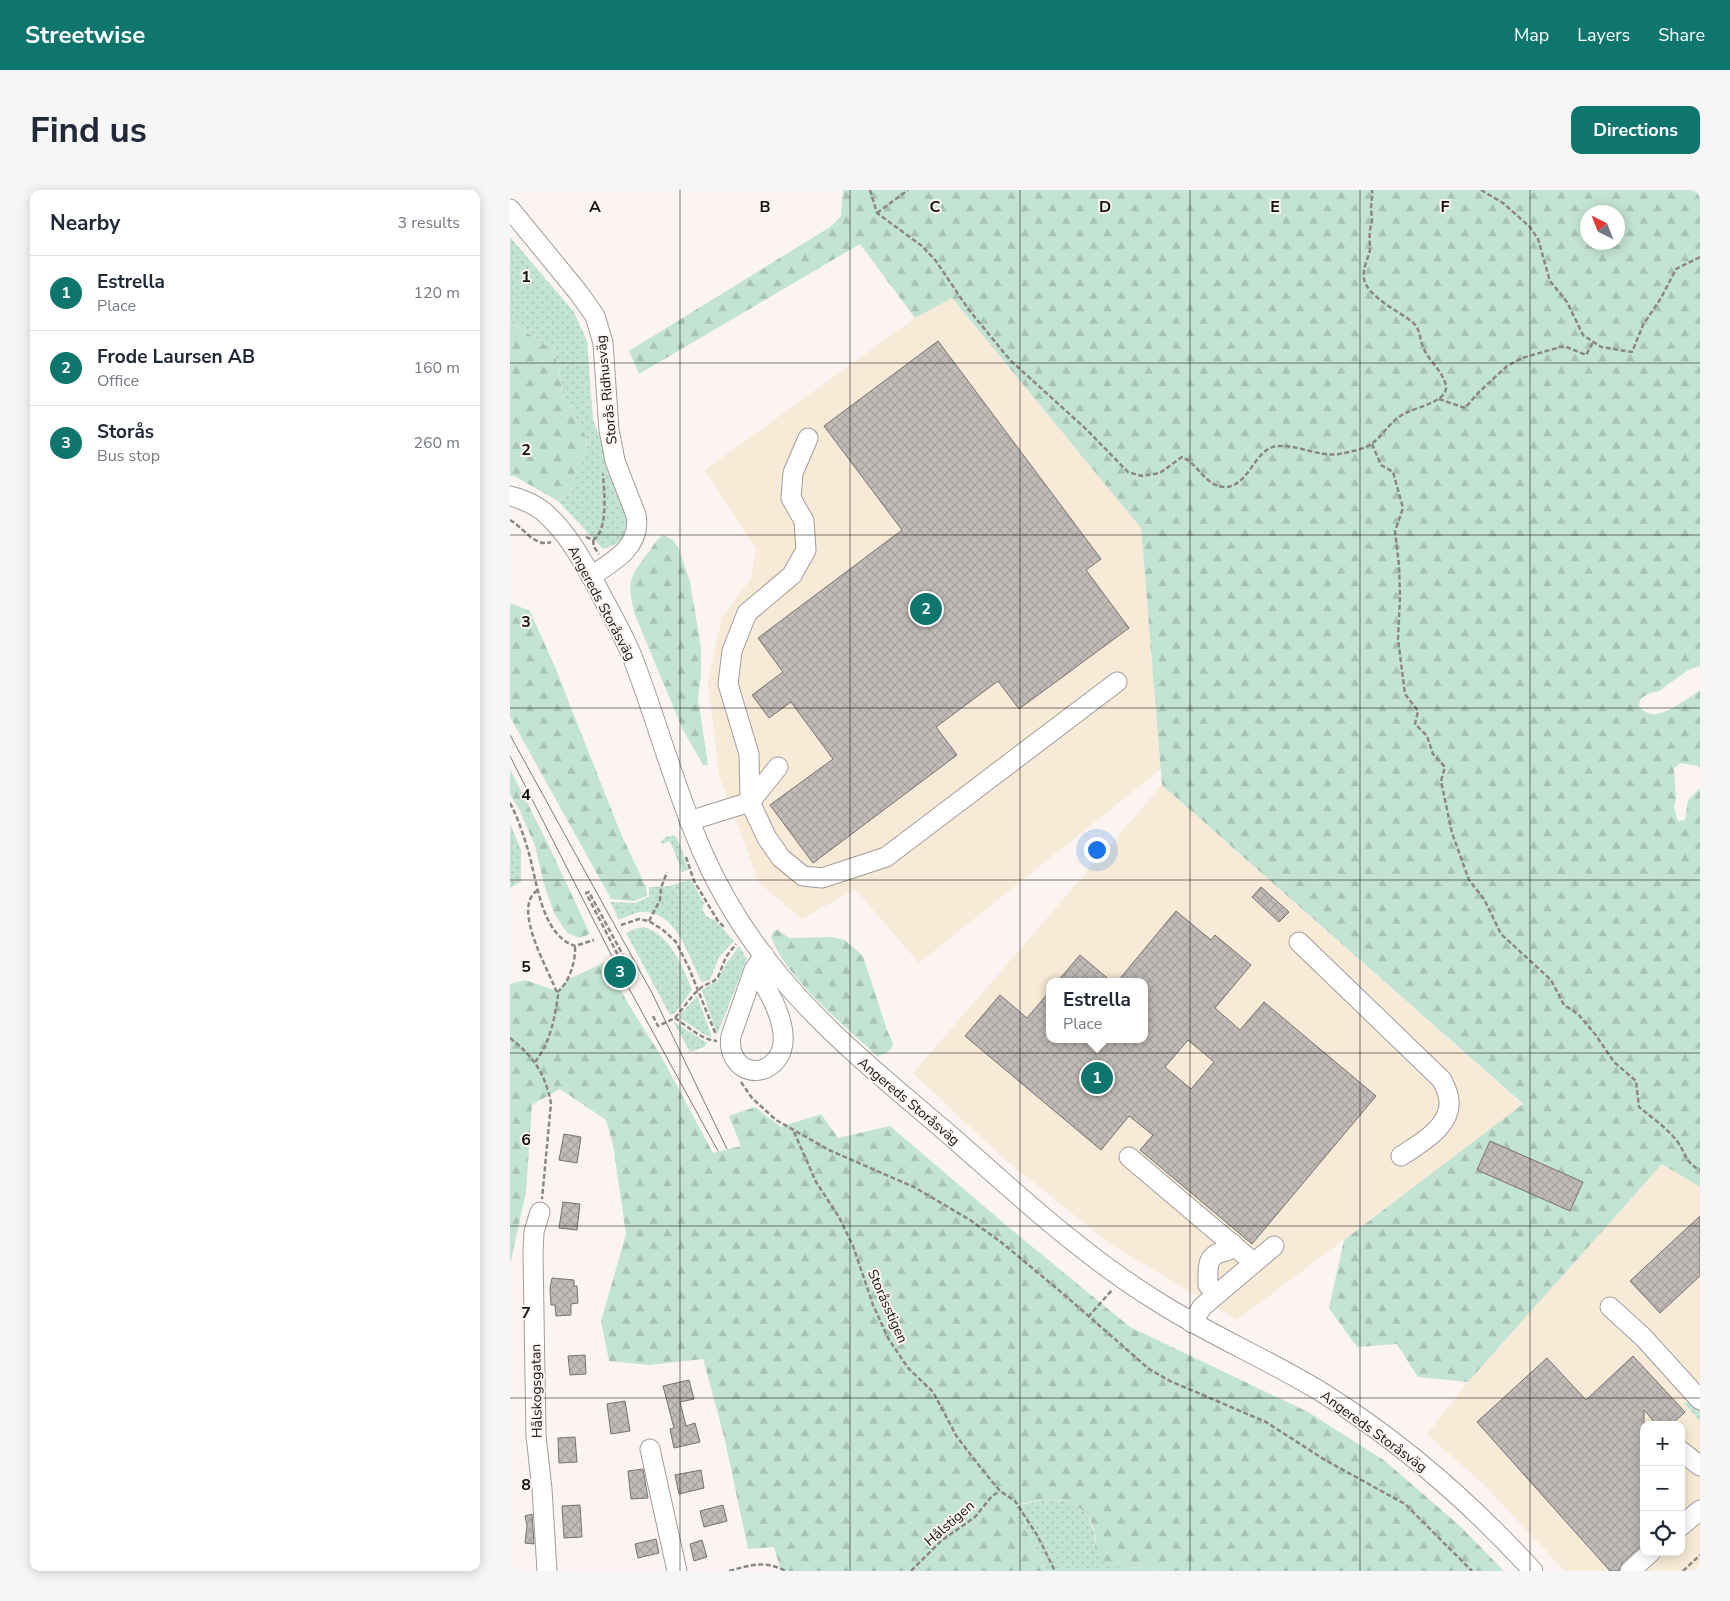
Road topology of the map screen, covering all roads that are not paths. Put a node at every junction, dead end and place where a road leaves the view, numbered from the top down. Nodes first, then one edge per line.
1 (510, 209) edge
2 (808, 438) dead end
3 (510, 496) edge
4 (590, 576) junction
5 (1118, 682) dead end
6 (778, 767) dead end
7 (750, 802) junction
8 (690, 821) junction
9 (1299, 942) dead end
10 (759, 963) junction
11 (1401, 1156) dead end
12 (1129, 1158) dead end
13 (540, 1212) road end
14 (1233, 1244) junction
15 (1274, 1246) dead end
16 (1253, 1262) junction
17 (1216, 1294) junction
18 (1610, 1307) dead end
19 (1192, 1322) junction
20 (1700, 1400) edge
21 (650, 1449) dead end
22 (1685, 1454) edge
23 (1700, 1466) edge
24 (1700, 1510) edge
25 (1685, 1523) edge
26 (1647, 1556) edge
27 (547, 1571) edge
28 (676, 1571) edge
29 (1533, 1571) edge
30 (1630, 1571) edge

1 - 4 street, Storås Ridhusväg
2 - 7 street
3 - 4 street, Angereds Storåsväg
4 - 8 street, Angereds Storåsväg
5 - 7 street
6 - 7 street
7 - 8 street
8 - 10 street, Angereds Storåsväg
9 - 11 street
10 - 10 street
10 - 19 street, Angereds Storåsväg
12 - 14 street
13 - 27 street, Hålskogsgatan
14 - 16 street
14 - 17 street
15 - 16 street
16 - 17 street
17 - 19 street
18 - 20 street
19 - 29 street, Angereds Storåsväg
21 - 28 street
22 - 23 street
24 - 25 street
26 - 30 street

